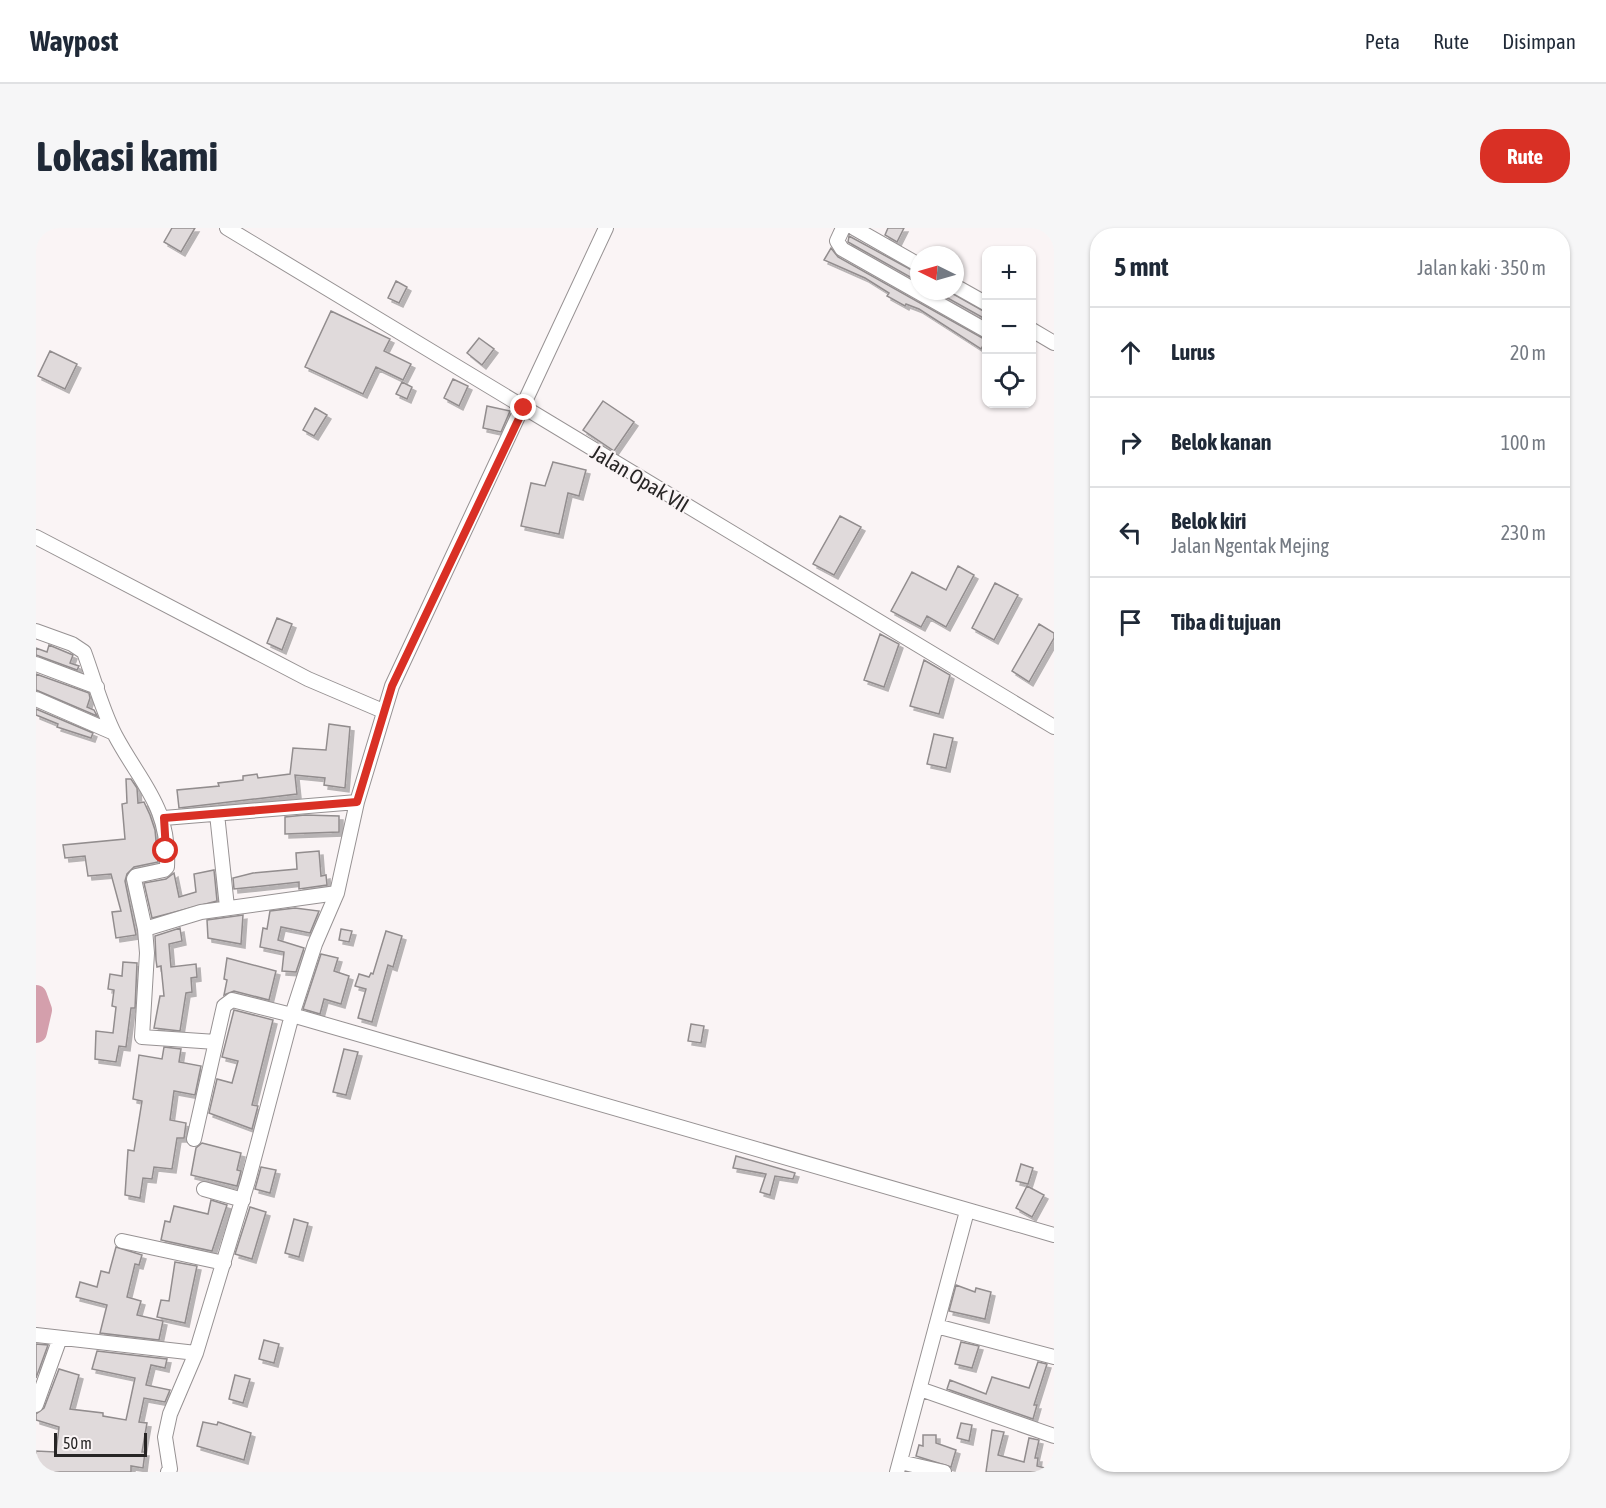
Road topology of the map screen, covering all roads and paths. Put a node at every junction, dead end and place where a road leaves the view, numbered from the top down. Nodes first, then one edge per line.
1 (226, 228) edge
2 (606, 228) edge
3 (843, 228) edge
4 (854, 228) edge
5 (910, 260) edge
6 (964, 291) edge
7 (982, 301) edge
8 (982, 328) edge
9 (1036, 332) edge
10 (1054, 343) edge
11 (524, 408) junction
12 (36, 537) edge
13 (36, 631) edge
14 (36, 664) edge
15 (97, 687) junction
16 (36, 699) edge
17 (383, 711) junction
18 (1054, 727) edge
19 (114, 733) junction
20 (357, 802) junction
21 (217, 814) junction
22 (164, 818) junction
23 (337, 893) junction
24 (227, 908) junction
25 (145, 929) junction
26 (292, 1015) junction
27 (216, 1042) junction
28 (194, 1139) dead end
29 (204, 1189) dead end
30 (243, 1200) junction
31 (967, 1211) junction
32 (1054, 1235) edge
33 (122, 1241) dead end
34 (224, 1263) junction
35 (936, 1326) junction
36 (36, 1335) edge
37 (60, 1338) junction
38 (196, 1353) junction
39 (1054, 1357) edge
40 (920, 1389) junction
41 (36, 1405) edge
42 (1054, 1436) edge
43 (899, 1467) edge
44 (173, 1471) edge
45 (944, 1472) edge

1 - 11 street, Jalan Opak VII
2 - 11 street
3 - 8 street
4 - 5 street
6 - 7 street
9 - 10 street
11 - 17 street
11 - 18 street, Jalan Opak VII
12 - 17 street
13 - 15 street
14 - 15 street
15 - 19 street
16 - 19 street
17 - 20 street
19 - 22 street
20 - 21 street
20 - 23 street
21 - 22 street
21 - 24 street
22 - 25 street
23 - 24 street
23 - 26 street
24 - 25 street
25 - 27 street
26 - 27 street
26 - 30 street
26 - 31 street
27 - 28 street
29 - 30 street
30 - 34 street
31 - 32 street
31 - 35 street
33 - 34 street
34 - 38 street
35 - 39 street
35 - 40 street
36 - 37 street
37 - 38 street
37 - 41 street
38 - 44 street
40 - 42 street
40 - 43 street
43 - 45 street

